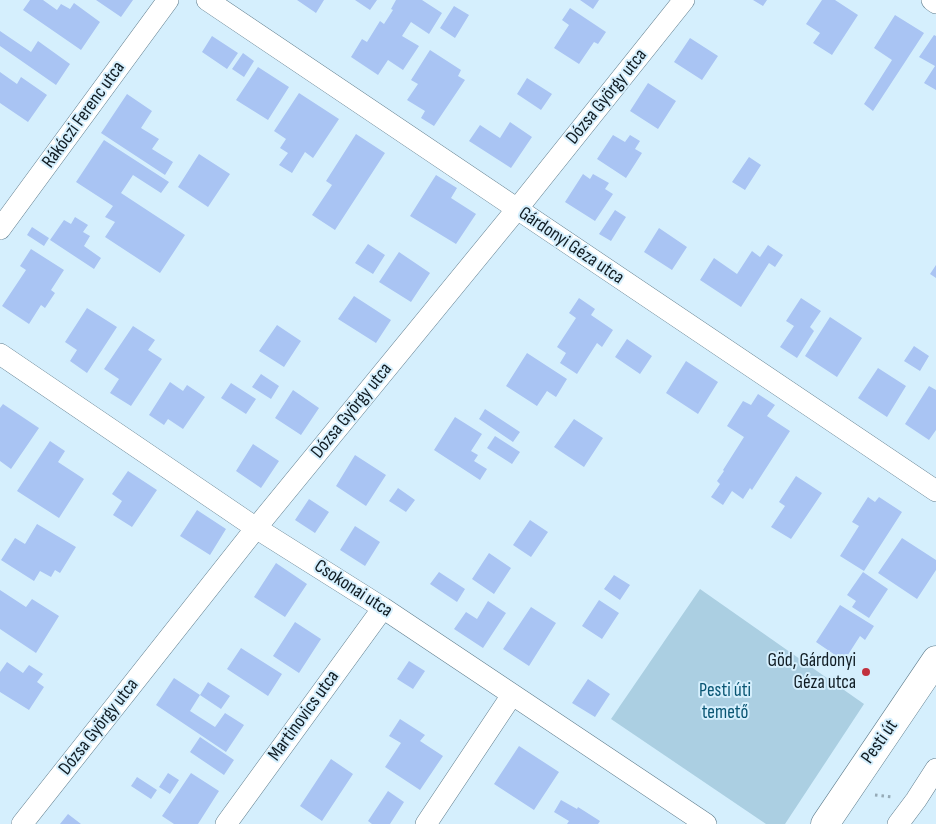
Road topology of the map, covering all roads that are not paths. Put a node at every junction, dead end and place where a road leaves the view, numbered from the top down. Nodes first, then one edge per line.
1 (168, 0) edge
2 (207, 0) edge
3 (684, 0) edge
4 (932, 0) edge
5 (936, 3) edge
6 (517, 210) junction
7 (0, 230) edge
8 (0, 354) edge
9 (936, 491) edge
10 (256, 528) junction
11 (383, 608) junction
12 (936, 660) edge
13 (512, 695) junction
14 (936, 770) edge
15 (22, 824) edge
16 (226, 824) edge
17 (426, 824) edge
18 (706, 824) edge
19 (824, 824) edge
20 (898, 824) edge

1 - 7 street, Rákóczi Ferenc utca
2 - 6 street, Gárdonyi Géza utca
3 - 6 street, Dózsa György utca
4 - 5 street
6 - 9 street, Gárdonyi Géza utca
6 - 10 street, Dózsa György utca
8 - 10 street, Csokonai utca
10 - 11 street, Csokonai utca
10 - 15 street, Dózsa György utca
11 - 13 street, Csokonai utca
11 - 16 street, Martinovics utca
12 - 19 main road, Pesti út
13 - 17 street
13 - 18 street, Csokonai utca
14 - 20 street

